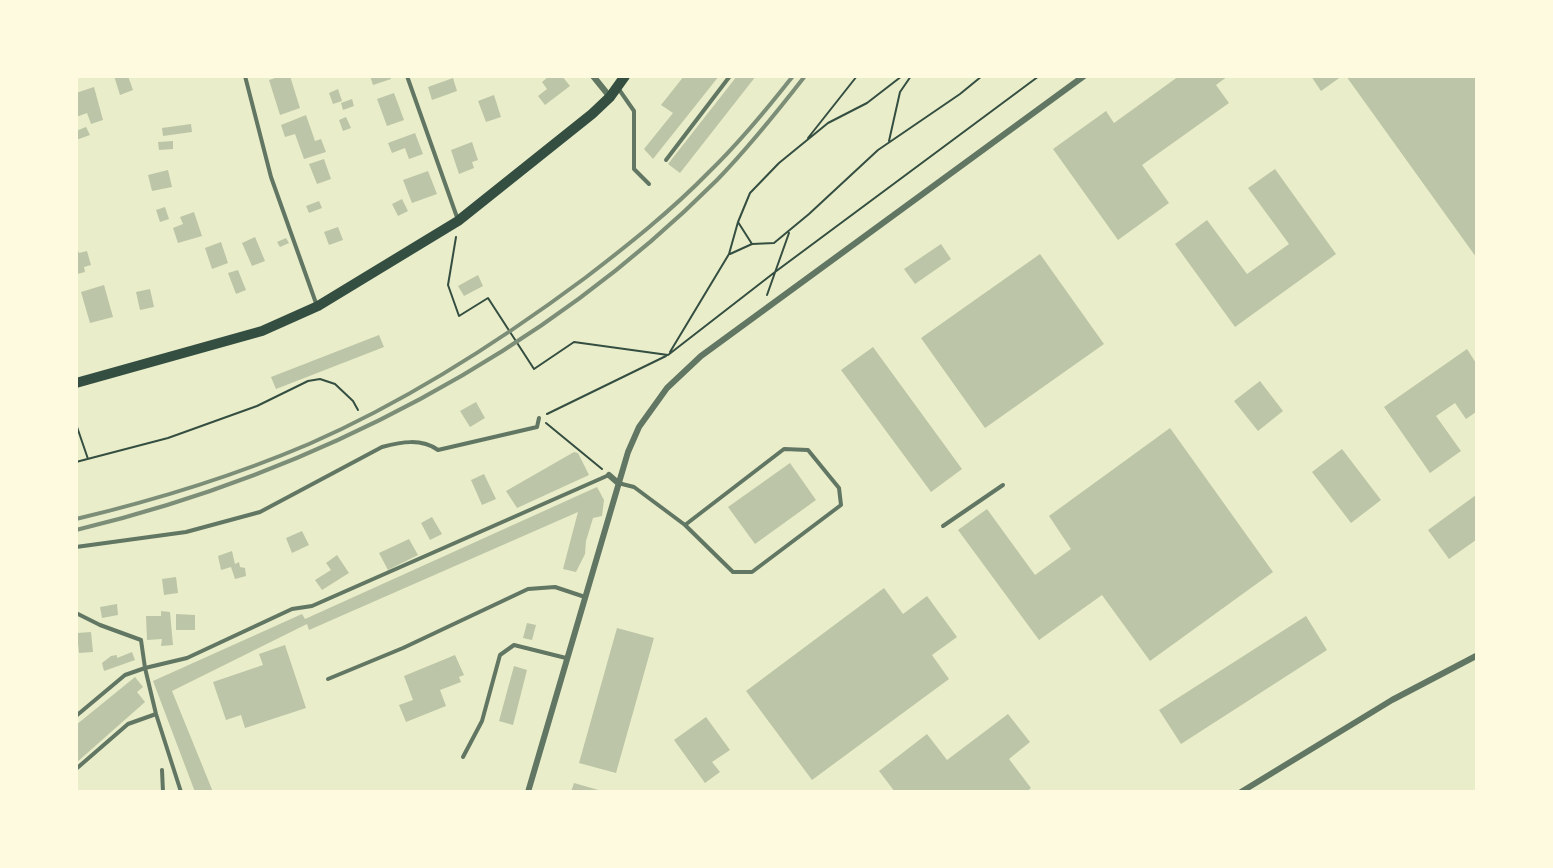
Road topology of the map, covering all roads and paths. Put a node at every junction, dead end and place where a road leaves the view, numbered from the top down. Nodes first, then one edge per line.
1 (245, 76) edge
2 (407, 76) edge
3 (592, 76) edge
4 (625, 76) edge
5 (730, 76) edge
6 (856, 76) edge
7 (902, 76) edge
8 (911, 76) edge
9 (982, 76) edge
10 (1039, 76) edge
11 (1084, 76) edge
12 (618, 87) junction
13 (610, 97) junction
14 (805, 142) junction
15 (889, 142) junction
16 (666, 160) dead end
17 (649, 184) dead end
18 (458, 221) junction
19 (738, 222) junction
20 (790, 230) junction
21 (752, 244) junction
22 (729, 254) junction
23 (776, 272) junction
24 (318, 306) junction
25 (762, 311) junction
26 (668, 355) junction
27 (76, 383) edge
28 (358, 410) dead end
29 (539, 418) junction
30 (76, 424) edge
31 (88, 459) junction
32 (76, 462) edge
33 (609, 475) junction
34 (618, 483) junction
35 (1003, 485) dead end
36 (685, 525) junction
37 (943, 526) dead end
38 (76, 547) edge
39 (585, 597) junction
40 (76, 613) edge
41 (1476, 656) edge
42 (566, 658) junction
43 (145, 668) junction
44 (328, 679) dead end
45 (156, 714) junction
46 (76, 716) edge
47 (463, 757) dead end
48 (76, 769) edge
49 (162, 770) dead end
50 (163, 792) edge
51 (182, 792) edge
52 (528, 792) edge
53 (1241, 792) edge

1 - 24 lane
2 - 18 lane
3 - 13 street
4 - 12 main road
5 - 16 lane
6 - 14 path
7 - 14 path
8 - 15 path
9 - 15 path
10 - 23 path
11 - 25 street
12 - 13 main road
12 - 17 lane
13 - 18 main road
14 - 19 path
15 - 20 path
18 - 24 main road
18 - 26 path
19 - 21 path
19 - 22 path
20 - 21 path
20 - 23 path
21 - 22 path
22 - 26 path
23 - 25 path
23 - 26 path
24 - 27 main road
25 - 34 street
26 - 29 path
28 - 31 path
29 - 33 path
29 - 38 lane
30 - 31 path
31 - 32 path
33 - 34 street
33 - 43 lane
34 - 36 lane
34 - 39 street
35 - 37 lane
36 - 36 lane
39 - 42 street
39 - 44 lane
40 - 43 lane
41 - 53 street
42 - 47 lane
42 - 52 street
43 - 45 lane
43 - 46 lane
45 - 48 lane
45 - 51 lane
49 - 50 lane

